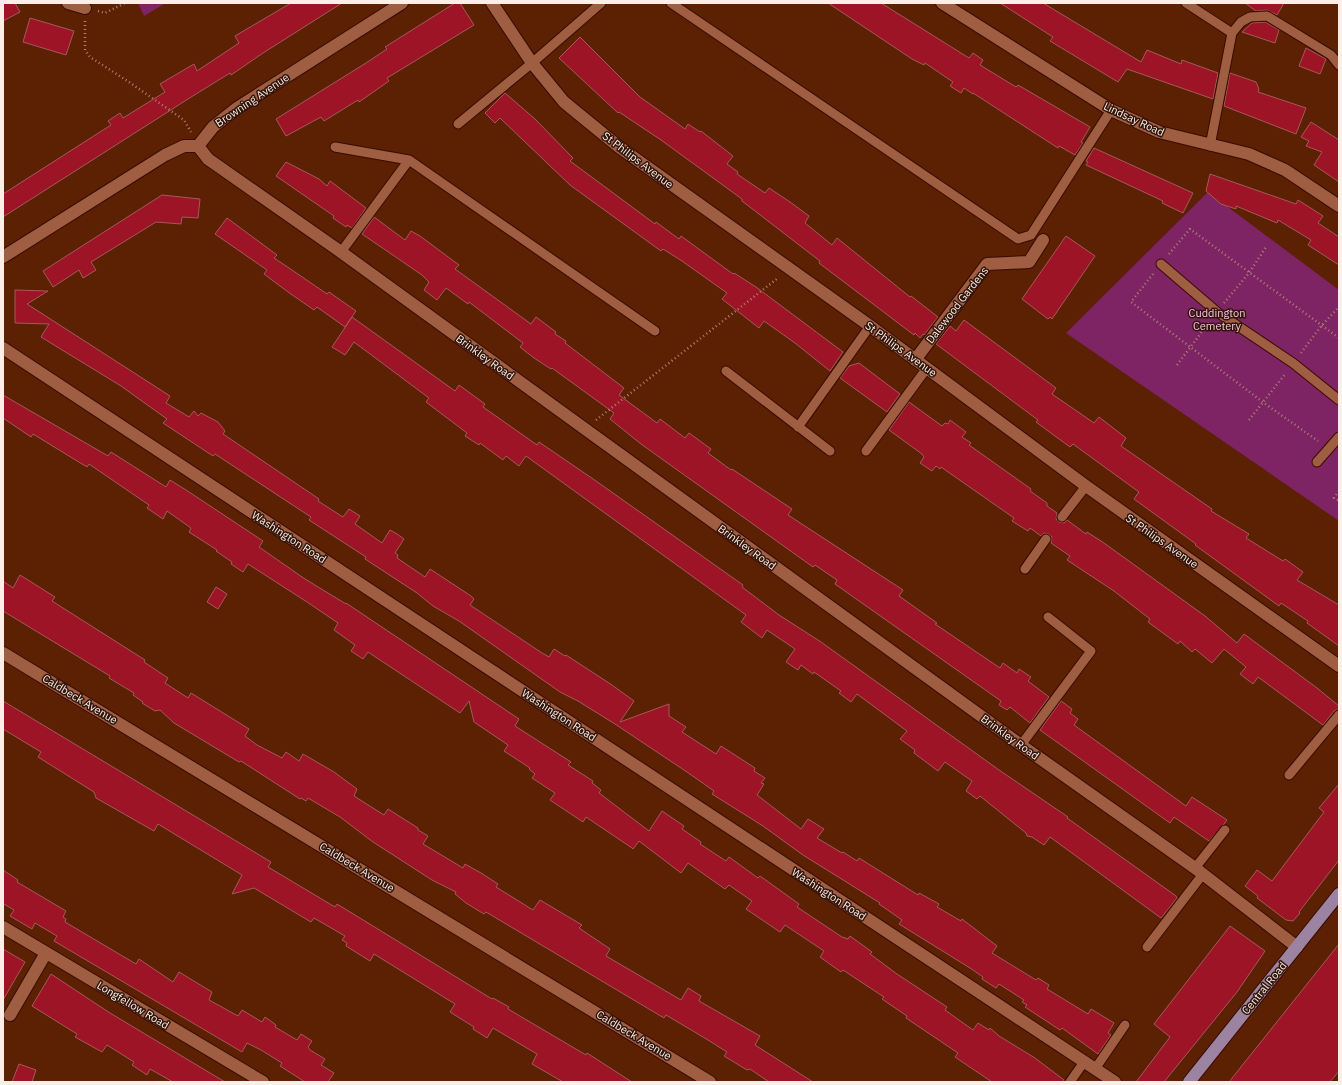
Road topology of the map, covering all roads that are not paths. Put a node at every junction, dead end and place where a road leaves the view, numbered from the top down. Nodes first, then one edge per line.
1 (68, 3) edge
2 (402, 3) edge
3 (492, 3) edge
4 (601, 3) edge
5 (671, 3) edge
6 (942, 3) edge
7 (1186, 3) edge
8 (85, 8) road end
9 (1232, 33) junction
10 (532, 63) junction
11 (1339, 65) edge
12 (1111, 110) junction
13 (458, 124) dead end
14 (198, 146) junction
15 (1210, 146) junction
16 (335, 147) dead end
17 (409, 160) junction
18 (1339, 206) edge
19 (1043, 240) dead end
20 (341, 252) junction
21 (3, 257) edge
22 (1161, 264) road end
23 (870, 326) junction
24 (654, 331) dead end
25 (3, 348) edge
26 (915, 360) junction
27 (927, 368) junction
28 (726, 371) dead end
29 (1339, 400) edge
30 (798, 427) junction
31 (1339, 437) edge
32 (830, 451) dead end
33 (866, 451) dead end
34 (1317, 462) dead end
35 (1086, 486) junction
36 (1062, 517) dead end
37 (1046, 539) dead end
38 (1025, 569) dead end
39 (1048, 617) dead end
40 (3, 653) edge
41 (1339, 666) edge
42 (1339, 715) edge
43 (1021, 745) junction
44 (1289, 775) dead end
45 (1225, 830) dead end
46 (1199, 871) junction
47 (1339, 894) edge
48 (3, 927) edge
49 (1297, 947) junction
50 (1147, 948) dead end
51 (46, 953) junction
52 (10, 1015) dead end
53 (1125, 1025) dead end
54 (1084, 1062) junction
55 (1095, 1069) junction
56 (263, 1082) edge
57 (710, 1082) edge
58 (1070, 1082) edge
59 (1115, 1082) edge
60 (1189, 1082) edge

1 - 8 street
2 - 14 street, Browning Avenue
3 - 10 street, St Philips Avenue
4 - 10 lane
5 - 12 lane
6 - 12 street, Lindsay Road
7 - 9 lane
9 - 11 lane
9 - 15 lane
10 - 13 lane
10 - 23 street, St Philips Avenue
12 - 15 street, Lindsay Road
14 - 20 street, Brinkley Road
14 - 21 street
15 - 18 street, Lindsay Road
16 - 17 lane
17 - 20 lane
17 - 24 lane
19 - 26 street, Dalewood Gardens
20 - 43 street, Brinkley Road
22 - 29 lane
23 - 26 street, St Philips Avenue
23 - 30 lane
25 - 54 street, Washington Road
26 - 27 street, St Philips Avenue
27 - 33 lane
27 - 35 street, St Philips Avenue
28 - 30 lane
30 - 32 lane
31 - 34 lane
35 - 36 lane
35 - 41 street, St Philips Avenue
37 - 38 lane
39 - 43 lane
40 - 57 street, Caldbeck Avenue
42 - 44 lane
43 - 46 street, Brinkley Road
45 - 46 lane
46 - 49 street, Brinkley Road
46 - 50 lane
47 - 49 main road, Central Road
48 - 51 street, Longfellow Road
49 - 60 main road, Central Road
51 - 52 street
51 - 56 street, Longfellow Road
53 - 55 lane
54 - 55 street, Washington Road
54 - 58 lane
55 - 59 street, Washington Road

